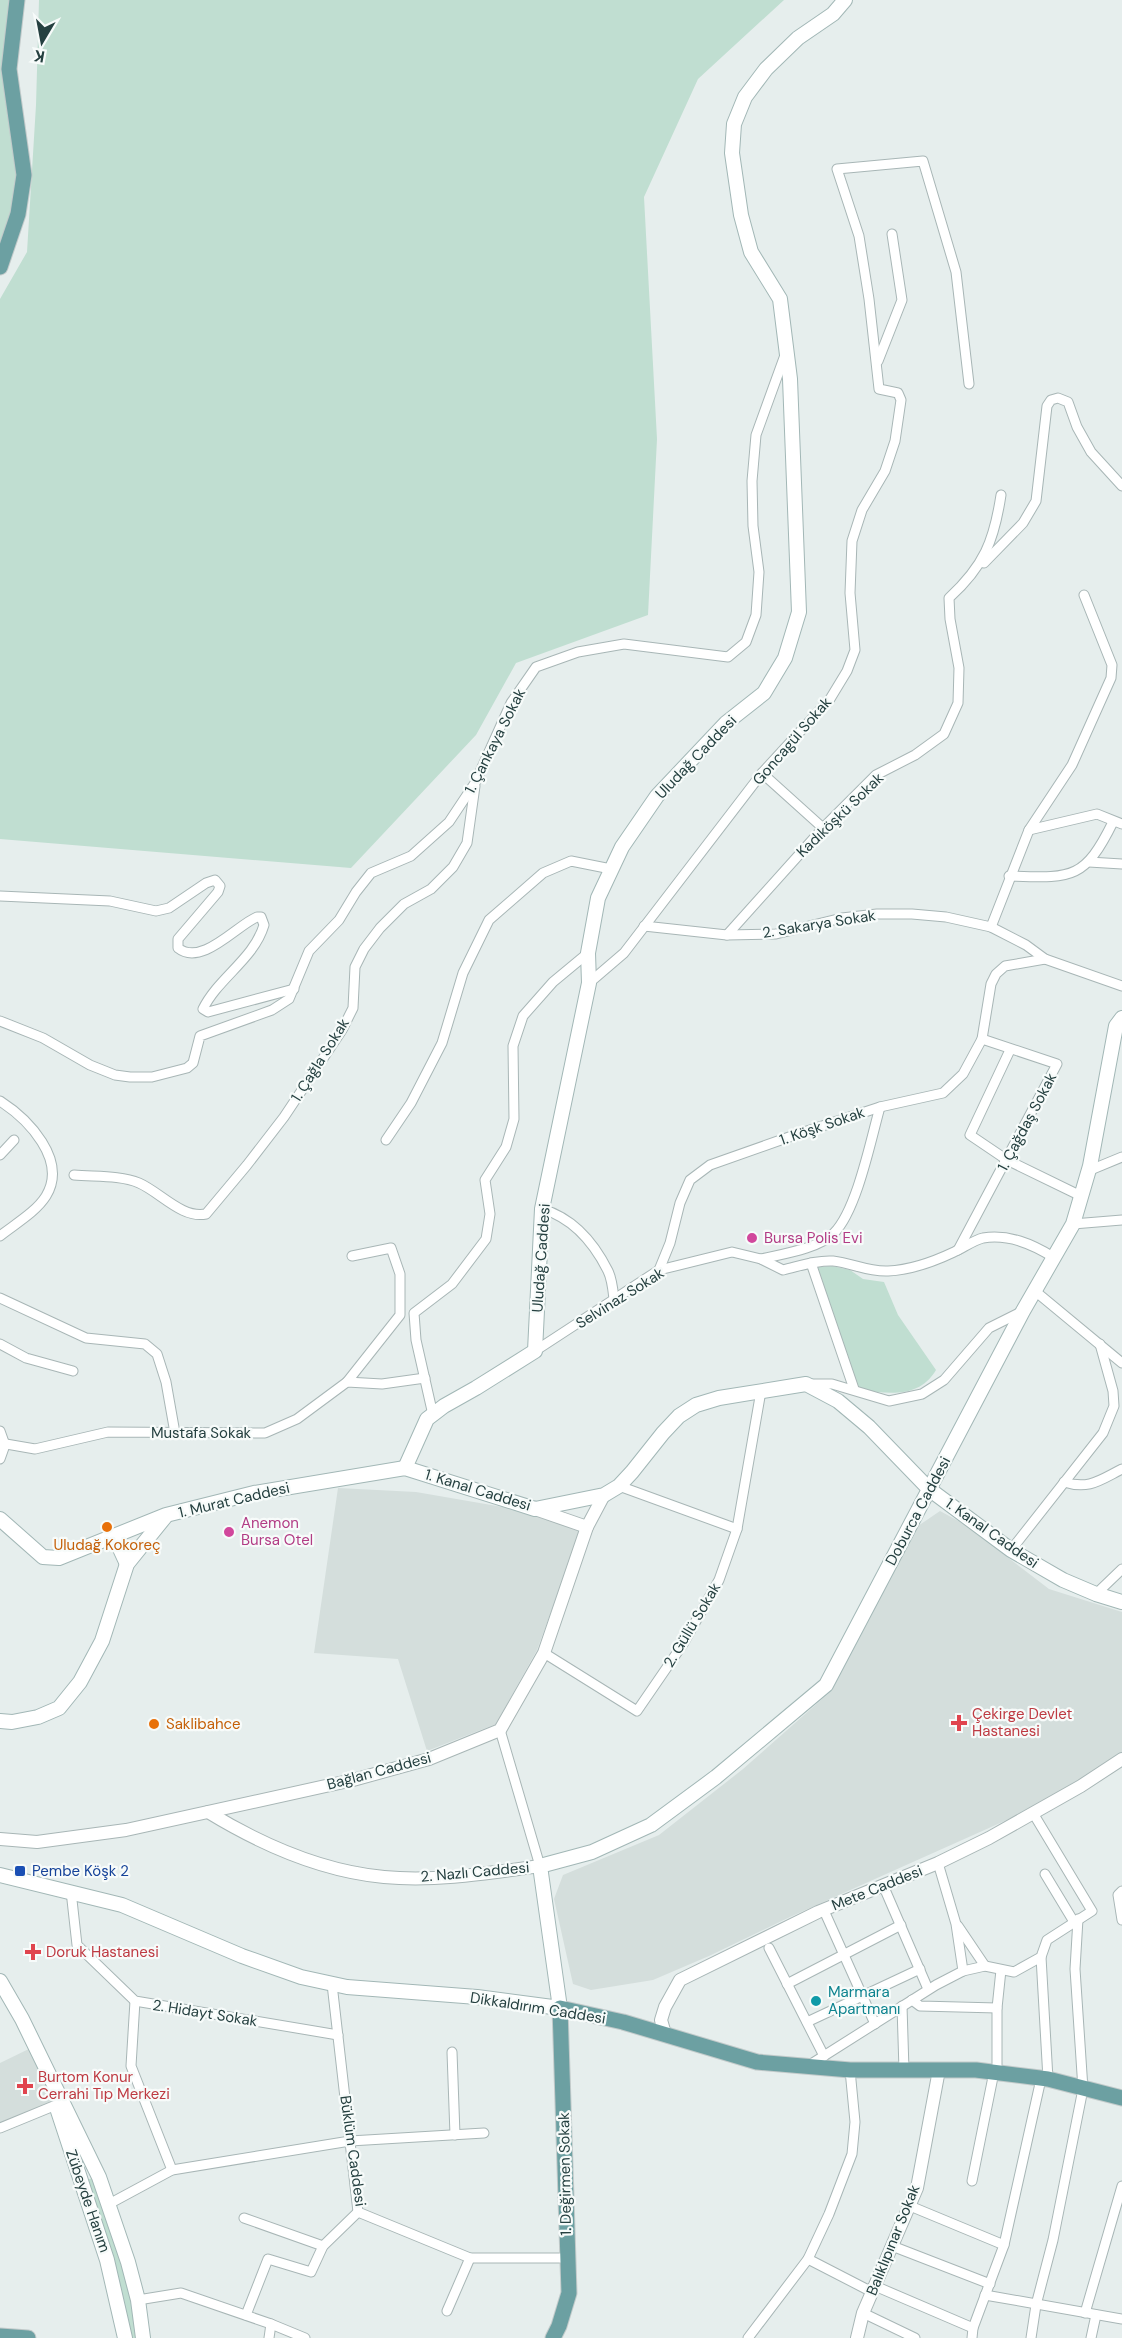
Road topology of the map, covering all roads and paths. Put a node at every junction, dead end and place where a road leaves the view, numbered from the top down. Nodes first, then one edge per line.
1 (17, 0) edge
2 (845, 0) edge
3 (892, 234) dead end
4 (0, 267) edge
5 (786, 352) junction
6 (878, 363) junction
7 (969, 384) dead end
8 (1122, 486) edge
9 (1001, 495) dead end
10 (978, 566) junction
11 (1084, 595) dead end
12 (1112, 678) junction
13 (1122, 682) edge
14 (762, 773) junction
15 (475, 783) junction
16 (1117, 823) edge
17 (823, 828) junction
18 (1029, 830) junction
19 (1089, 862) junction
20 (1122, 864) edge
21 (611, 869) junction
22 (1010, 876) junction
23 (0, 896) edge
24 (644, 926) junction
25 (991, 927) junction
26 (727, 935) junction
27 (588, 953) junction
28 (1045, 959) junction
29 (589, 983) junction
30 (1122, 986) edge
31 (294, 989) junction
32 (1122, 1018) edge
33 (0, 1022) edge
34 (982, 1039) junction
35 (1010, 1050) junction
36 (0, 1101) edge
37 (880, 1107) junction
38 (14, 1140) dead end
39 (386, 1140) dead end
40 (0, 1155) edge
41 (1122, 1157) edge
42 (1007, 1160) junction
43 (1088, 1172) junction
44 (74, 1175) dead end
45 (1081, 1196) junction
46 (542, 1209) junction
47 (1122, 1220) edge
48 (1073, 1224) junction
49 (0, 1236) edge
50 (958, 1250) junction
51 (352, 1256) dead end
52 (1053, 1257) junction
53 (760, 1259) junction
54 (811, 1263) junction
55 (659, 1270) junction
56 (1035, 1291) junction
57 (0, 1298) edge
58 (615, 1299) junction
59 (1023, 1311) junction
60 (414, 1314) junction
61 (400, 1315) junction
62 (0, 1344) edge
63 (1100, 1344) junction
64 (535, 1351) junction
65 (1122, 1363) edge
66 (73, 1371) dead end
67 (425, 1378) junction
68 (347, 1382) junction
69 (806, 1384) junction
70 (854, 1389) junction
71 (761, 1391) junction
72 (433, 1415) junction
73 (0, 1431) edge
74 (175, 1433) junction
75 (2, 1444) edge
76 (0, 1459) edge
77 (405, 1468) junction
78 (1122, 1469) edge
79 (1064, 1482) junction
80 (619, 1486) junction
81 (929, 1489) junction
82 (604, 1495) junction
83 (534, 1509) junction
84 (166, 1515) junction
85 (0, 1520) edge
86 (587, 1527) junction
87 (737, 1529) junction
88 (114, 1536) junction
89 (1011, 1550) junction
90 (127, 1564) junction
91 (1122, 1569) edge
92 (1096, 1594) junction
93 (1122, 1602) edge
94 (544, 1653) junction
95 (0, 1721) edge
96 (500, 1730) junction
97 (1122, 1759) edge
98 (208, 1812) junction
99 (1033, 1813) junction
100 (0, 1839) edge
101 (938, 1863) junction
102 (540, 1866) junction
103 (1045, 1874) dead end
104 (0, 1875) edge
105 (883, 1886) junction
106 (70, 1892) junction
107 (1120, 1893) edge
108 (826, 1915) dead end
109 (1122, 1920) edge
110 (1076, 1921) junction
111 (956, 1924) junction
112 (901, 1925) junction
113 (769, 1948) dead end
114 (844, 1954) junction
115 (1041, 1957) junction
116 (985, 1966) junction
117 (920, 1969) junction
118 (1001, 1970) junction
119 (963, 1971) junction
120 (0, 1981) edge
121 (332, 1984) junction
122 (788, 1984) junction
123 (928, 1989) junction
124 (863, 1996) junction
125 (912, 2000) junction
126 (135, 2001) junction
127 (902, 2006) junction
128 (560, 2008) junction
129 (997, 2008) junction
130 (807, 2022) junction
131 (875, 2024) junction
132 (665, 2034) junction
133 (338, 2035) junction
134 (452, 2052) dead end
135 (824, 2056) junction
136 (44, 2066) junction
137 (806, 2067) junction
138 (850, 2070) junction
139 (904, 2070) junction
140 (939, 2070) junction
141 (995, 2072) junction
142 (1045, 2079) junction
143 (1083, 2089) junction
144 (1122, 2098) edge
145 (56, 2105) junction
146 (0, 2128) edge
147 (484, 2133) dead end
148 (455, 2135) junction
149 (350, 2140) junction
150 (172, 2170) junction
151 (972, 2181) dead end
152 (1122, 2186) edge
153 (109, 2204) junction
154 (910, 2206) junction
155 (358, 2212) junction
156 (244, 2218) dead end
157 (1004, 2245) junction
158 (323, 2246) junction
159 (892, 2246) junction
160 (470, 2258) junction
161 (567, 2258) junction
162 (808, 2259) junction
163 (990, 2284) junction
164 (874, 2289) junction
165 (986, 2295) junction
166 (138, 2300) junction
167 (1036, 2305) junction
168 (447, 2311) dead end
169 (863, 2313) junction
170 (1085, 2313) junction
171 (246, 2315) junction
172 (1096, 2315) junction
173 (1122, 2319) edge
174 (271, 2324) junction
175 (974, 2335) edge
176 (0, 2336) edge
177 (28, 2338) edge
178 (125, 2338) edge
179 (143, 2338) edge
180 (269, 2338) edge
181 (305, 2338) edge
182 (553, 2338) edge
183 (748, 2338) edge
184 (857, 2338) edge
185 (915, 2338) edge
186 (1031, 2338) edge
187 (1091, 2338) edge

1 - 4 main road
2 - 5 main road, Uludağ Caddesi
3 - 6 street
5 - 15 street, 1. Çankaya Sokak
5 - 21 main road, Uludağ Caddesi
6 - 7 street, Goncagül Sokak
6 - 14 street, Goncagül Sokak
8 - 10 street
9 - 10 street, Kadıköşkü Sokak
10 - 17 street, Kadıköşkü Sokak
11 - 12 street
12 - 13 street
12 - 18 street
14 - 17 street
14 - 24 street, Goncagül Sokak
15 - 31 street, 1. Çankaya Sokak
15 - 44 street, 1. Çağla Sokak
16 - 18 street
16 - 19 street
17 - 26 street, Kadıköşkü Sokak
18 - 22 street
19 - 20 street
19 - 22 street
21 - 27 main road, Uludağ Caddesi
21 - 39 street
22 - 25 street
23 - 31 street
24 - 26 street
24 - 29 street, Goncagül Sokak
25 - 26 street, 2. Sakarya Sokak
25 - 28 street, 2. Sakarya Sokak
27 - 29 main road, Uludağ Caddesi
27 - 60 street
28 - 30 street
28 - 34 street
29 - 46 main road, Uludağ Caddesi
31 - 33 street, 1. Çankaya Sokak
32 - 43 main road, Doburca Caddesi
34 - 35 street, 1. Çağdaş Sokak
34 - 37 street
35 - 42 street
35 - 42 street, 1. Çağdaş Sokak
36 - 49 street
37 - 53 street, 1. Köşk Sokak
37 - 55 street, 1. Köşk Sokak
38 - 40 street
41 - 43 street
42 - 45 street
42 - 50 street, 1. Çağdaş Sokak
43 - 45 main road, Doburca Caddesi
45 - 48 main road, Doburca Caddesi
46 - 58 street
46 - 64 main road, Uludağ Caddesi
47 - 48 street
48 - 52 main road, Doburca Caddesi
50 - 52 street, Selvinaz Sokak
50 - 54 street, Selvinaz Sokak
51 - 61 street
52 - 56 main road, Doburca Caddesi
53 - 54 street, Selvinaz Sokak
53 - 55 street, Selvinaz Sokak
54 - 70 street
55 - 58 street, Selvinaz Sokak
56 - 59 main road, Doburca Caddesi
56 - 63 street
57 - 74 street
58 - 64 street, Selvinaz Sokak
59 - 70 street
59 - 81 main road, Doburca Caddesi
60 - 61 street
60 - 67 street
61 - 68 street, Mustafa Sokak
62 - 66 street
63 - 65 street
63 - 79 street
64 - 72 main road
67 - 68 street
67 - 72 street
68 - 74 street, Mustafa Sokak
69 - 70 street
69 - 71 main road, 1. Kanal Caddesi
69 - 81 main road, 1. Kanal Caddesi
71 - 80 main road, 1. Kanal Caddesi
71 - 87 street, 2. Güllü Sokak
72 - 77 main road
73 - 75 street
74 - 75 street, Mustafa Sokak
75 - 76 street
77 - 83 main road, 1. Kanal Caddesi
77 - 84 main road, 1. Murat Caddesi
78 - 79 street
79 - 89 street
80 - 82 main road, 1. Kanal Caddesi
80 - 87 street
81 - 89 main road, 1. Kanal Caddesi
81 - 102 main road, Doburca Caddesi
82 - 83 main road, 1. Kanal Caddesi
82 - 86 street
83 - 86 street
84 - 88 main road
84 - 90 main road, 1. Murat Caddesi
85 - 88 main road
86 - 94 street
87 - 94 street, 2. Güllü Sokak
88 - 90 main road
89 - 92 main road, 1. Kanal Caddesi
90 - 95 main road, 1. Murat Caddesi
91 - 92 street
92 - 93 main road, 1. Kanal Caddesi
94 - 96 street
96 - 98 street, Bağlan Caddesi
96 - 102 street
97 - 99 street, Mete Caddesi
98 - 100 street, Bağlan Caddesi
98 - 102 street, 2. Nazlı Caddesi
99 - 101 street, Mete Caddesi
99 - 110 street
101 - 105 street, Mete Caddesi
101 - 111 street
102 - 128 main road
103 - 110 street
104 - 106 main road, Dikkaldırım Caddesi
105 - 112 street
105 - 132 street, Mete Caddesi
106 - 121 main road, Dikkaldırım Caddesi
106 - 126 street, 2. Hidayt Sokak
107 - 109 street
108 - 114 street
110 - 115 street
110 - 143 street
111 - 116 street
111 - 119 street
112 - 114 street
112 - 117 street
113 - 122 street
114 - 122 street
114 - 124 street
115 - 118 street
115 - 142 street
116 - 118 street
116 - 119 street
117 - 123 street
117 - 124 street
118 - 129 street
119 - 123 street
120 - 136 main road
121 - 128 main road, Dikkaldırım Caddesi
121 - 133 street, Büklüm Caddesi
122 - 130 street
123 - 125 street
124 - 130 street
124 - 131 street
125 - 127 street
125 - 129 street
126 - 133 street, 2. Hidayt Sokak
126 - 150 street
127 - 131 street
127 - 139 street
128 - 132 main road, Dikkaldırım Caddesi
128 - 161 main road, 1. Değirmen Sokak
129 - 141 street
130 - 135 street
131 - 135 street
132 - 137 main road, Dikkaldırım Caddesi
133 - 149 street, Büklüm Caddesi
134 - 148 street
135 - 137 street
136 - 145 main road, Zübeyde Hanım
136 - 153 main road
137 - 138 main road, Dikkaldırım Caddesi
138 - 139 main road, Dikkaldırım Caddesi
138 - 162 street
139 - 140 main road, Dikkaldırım Caddesi
140 - 141 main road, Dikkaldırım Caddesi
140 - 154 street, Balıklıpınar Sokak
141 - 142 main road, Dikkaldırım Caddesi
141 - 151 street
142 - 143 main road, Dikkaldırım Caddesi
142 - 157 street
143 - 144 main road, Dikkaldırım Caddesi
143 - 167 street
145 - 146 street
145 - 178 main road, Zübeyde Hanım
147 - 148 street
148 - 149 street
149 - 150 street
149 - 155 street, Büklüm Caddesi
150 - 153 street
152 - 170 street
153 - 166 main road
154 - 157 street
154 - 159 street, Balıklıpınar Sokak
155 - 158 street
155 - 160 street, Büklüm Caddesi
156 - 158 street
157 - 163 street
158 - 171 street
159 - 163 street
159 - 164 street, Balıklıpınar Sokak
160 - 161 street, Büklüm Caddesi
160 - 168 street
161 - 182 main road, 1. Değirmen Sokak
162 - 164 street
162 - 183 street
163 - 165 street
164 - 169 street, Balıklıpınar Sokak
164 - 175 street
165 - 167 street
165 - 175 street
166 - 171 street
166 - 179 main road
167 - 170 street
167 - 186 street
169 - 184 street, Balıklıpınar Sokak
169 - 185 street
170 - 172 street
171 - 174 street
172 - 173 street
172 - 187 street
174 - 180 street
174 - 181 street
176 - 177 main road

